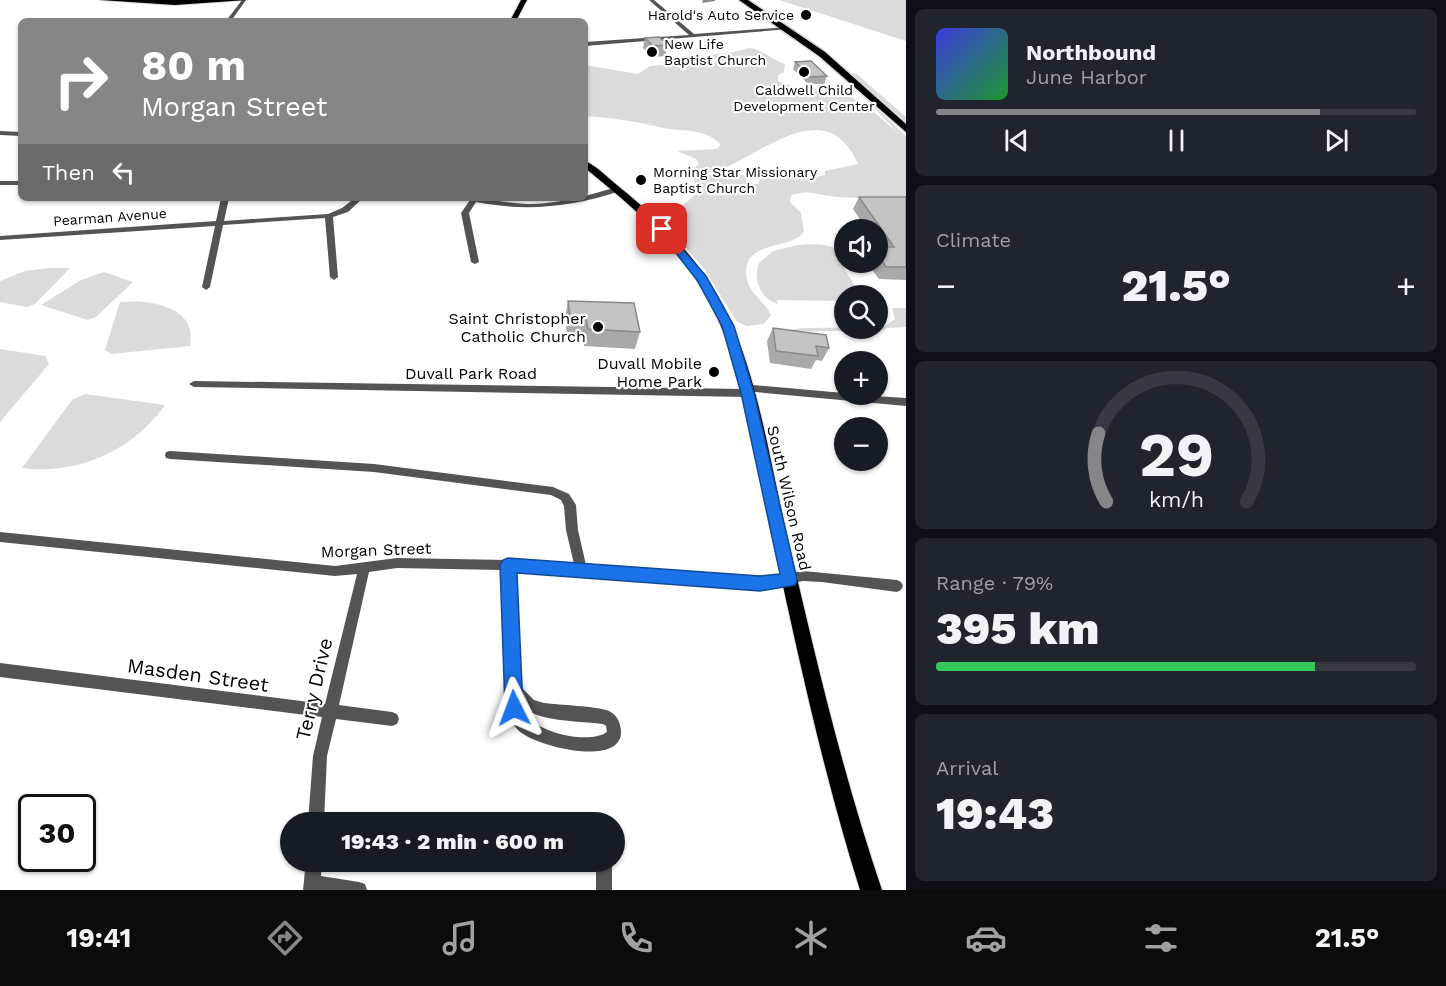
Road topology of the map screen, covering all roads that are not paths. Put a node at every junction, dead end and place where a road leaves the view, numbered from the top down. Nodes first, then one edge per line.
1 (103, 0) edge
2 (244, 0) edge
3 (524, 0) edge
4 (651, 0) edge
5 (743, 0) edge
6 (756, 0) edge
7 (230, 18) edge
8 (515, 18) edge
9 (788, 29) junction
10 (693, 36) junction
11 (588, 44) edge
12 (851, 66) dead end
13 (906, 129) edge
14 (0, 133) edge
15 (18, 134) edge
16 (588, 166) edge
17 (0, 183) edge
18 (18, 183) edge
19 (617, 189) junction
20 (588, 198) edge
21 (224, 201) edge
22 (356, 201) edge
23 (470, 201) edge
24 (480, 201) edge
25 (577, 201) edge
26 (329, 216) junction
27 (220, 222) junction
28 (0, 238) edge
29 (475, 262) dead end
30 (334, 277) dead end
31 (206, 287) dead end
32 (194, 384) dead end
33 (747, 393) junction
34 (906, 402) edge
35 (170, 455) dead end
36 (0, 537) edge
37 (508, 565) junction
38 (364, 568) junction
39 (581, 569) junction
40 (789, 580) junction
41 (897, 586) dead end
42 (0, 670) edge
43 (513, 689) junction
44 (330, 713) junction
45 (392, 719) dead end
46 (316, 812) edge
47 (313, 872) edge
48 (604, 872) edge
49 (311, 887) edge
50 (359, 890) edge
51 (604, 890) edge
52 (871, 890) edge

1 - 2 main road
2 - 7 street
3 - 8 main road
4 - 10 street
5 - 9 highway
6 - 12 highway
9 - 10 street
9 - 13 highway
10 - 11 street
14 - 15 street
16 - 19 main road, South Wilson Road
17 - 18 street
19 - 20 street
19 - 33 main road, South Wilson Road
21 - 27 street
22 - 26 street, Pearman Avenue
23 - 29 street
24 - 25 street
26 - 27 street, Pearman Avenue
26 - 30 street
27 - 28 street, Pearman Avenue
27 - 31 street
32 - 33 street, Duvall Park Road
33 - 34 street, Duvall Park Road
33 - 40 main road, South Wilson Road
35 - 39 street
36 - 38 street, Morgan Street
37 - 38 street, Morgan Street
37 - 39 street, Morgan Street
37 - 43 street
38 - 44 street, Terry Drive
39 - 40 street, Morgan Street
40 - 41 street, Morgan Street
40 - 52 main road, South Wilson Road
42 - 44 street, Masden Street
43 - 43 street
44 - 45 street, Masden Street
44 - 46 street, Terry Drive
47 - 49 street
48 - 51 street
49 - 50 street

